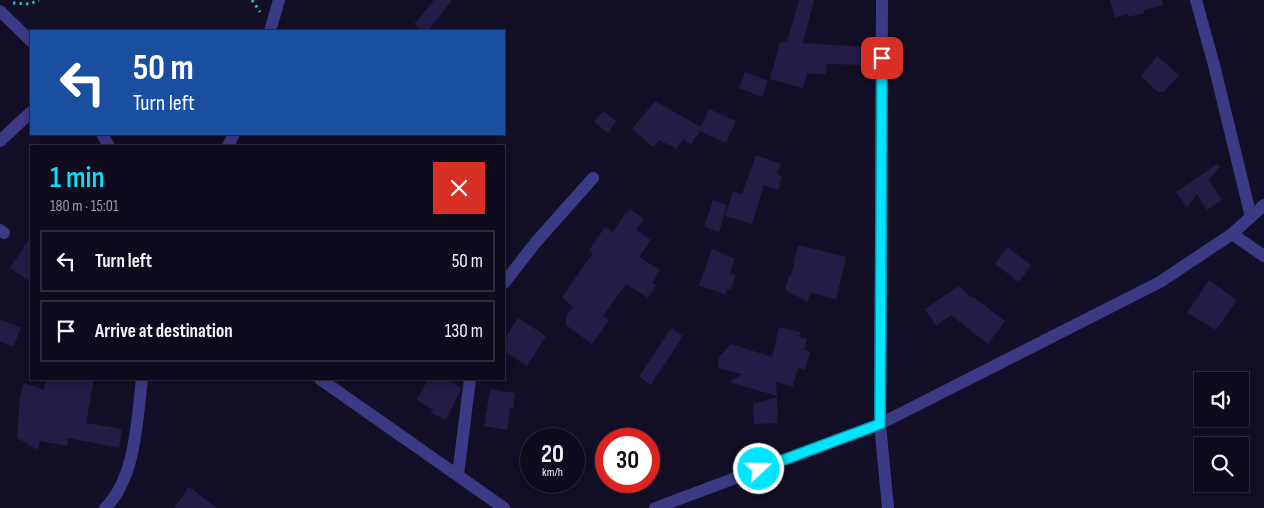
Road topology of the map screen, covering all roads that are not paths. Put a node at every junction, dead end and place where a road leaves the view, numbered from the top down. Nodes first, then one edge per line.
1 (279, 0) edge
2 (882, 0) edge
3 (1196, 0) edge
4 (2, 7) edge
5 (270, 30) edge
6 (30, 40) edge
7 (30, 113) edge
8 (0, 141) edge
9 (593, 178) dead end
10 (1264, 205) edge
11 (1251, 217) junction
12 (1232, 234) junction
13 (1264, 256) edge
14 (505, 282) edge
15 (142, 380) edge
16 (321, 380) edge
17 (470, 380) edge
18 (880, 424) junction
19 (458, 475) junction
20 (105, 508) edge
21 (504, 508) edge
22 (655, 508) edge
23 (888, 508) edge

1 - 5 street
2 - 18 street
3 - 11 street
4 - 6 street
7 - 8 street
9 - 14 street
10 - 11 street
11 - 12 street
12 - 13 street
12 - 18 street
15 - 20 street
16 - 19 street
17 - 19 street
18 - 22 street
18 - 23 street
19 - 21 street

